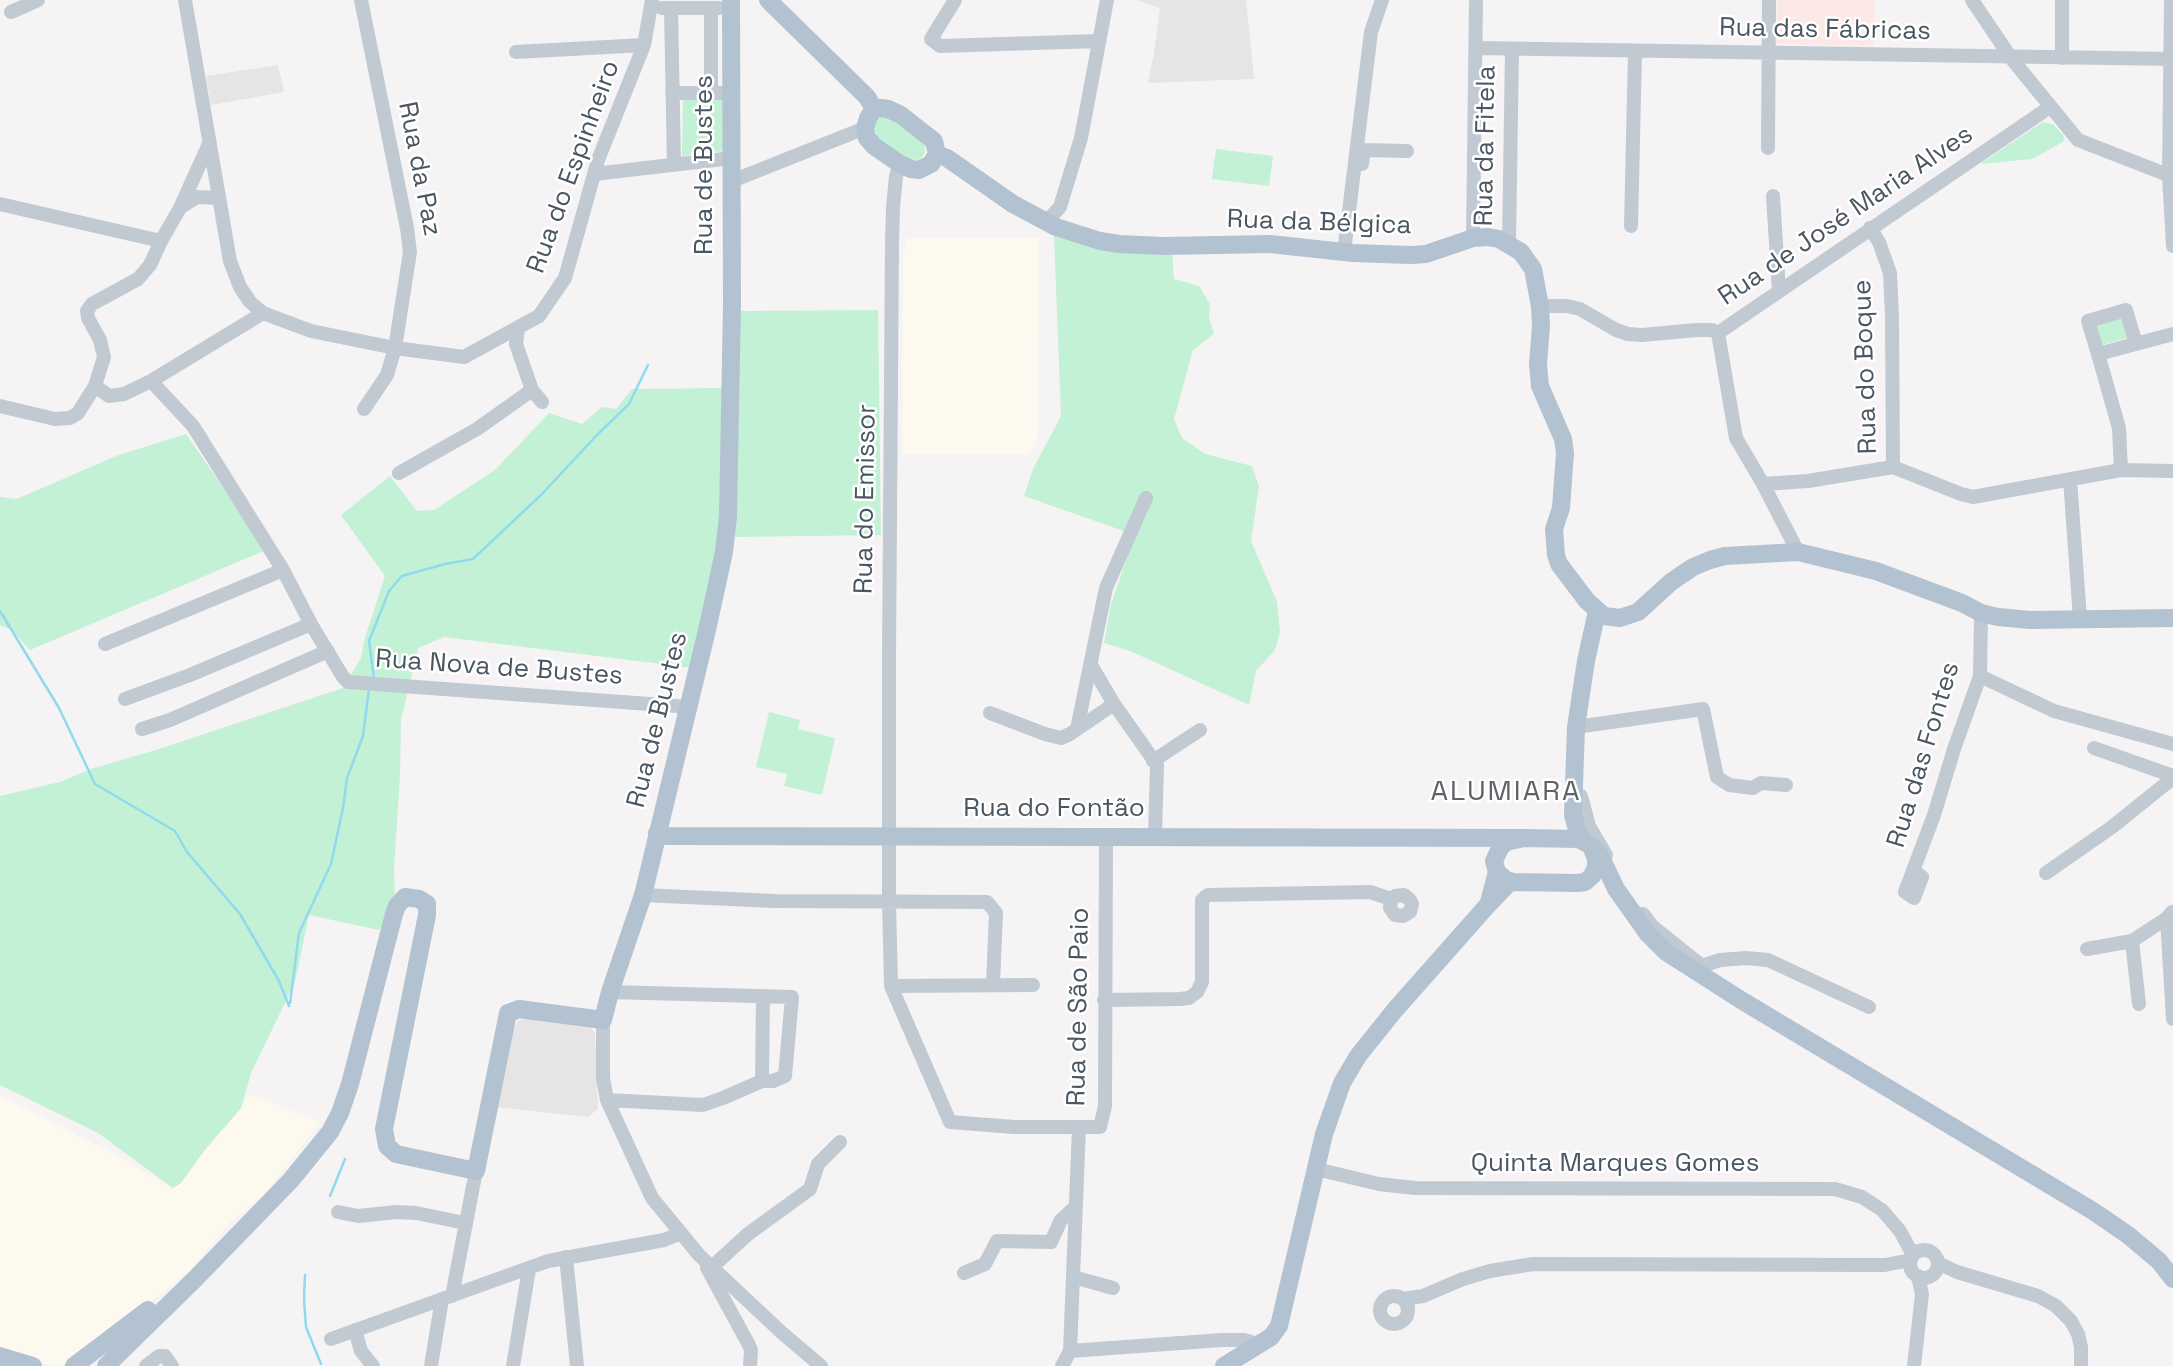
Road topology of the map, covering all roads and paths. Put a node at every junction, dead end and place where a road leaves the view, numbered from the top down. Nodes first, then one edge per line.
1 (38, 0) edge
2 (185, 0) edge
3 (361, 0) edge
4 (768, 0) edge
5 (955, 0) edge
6 (1107, 0) edge
7 (1382, 0) edge
8 (1476, 0) edge
9 (1769, 0) edge
10 (1972, 0) edge
11 (2063, 0) edge
12 (2171, 0) edge
13 (652, 4) edge
14 (731, 4) edge
15 (671, 8) junction
16 (711, 8) junction
17 (11, 12) dead end
18 (1100, 41) junction
19 (645, 45) junction
20 (1476, 48) junction
21 (1511, 49) junction
22 (516, 52) dead end
23 (1635, 52) junction
24 (1768, 53) junction
25 (2011, 58) junction
26 (2062, 58) junction
27 (2171, 59) edge
28 (672, 93) junction
29 (711, 93) junction
30 (731, 93) junction
31 (2050, 107) junction
32 (874, 109) junction
33 (865, 128) junction
34 (209, 144) junction
35 (1768, 148) dead end
36 (1407, 151) dead end
37 (937, 154) junction
38 (732, 158) junction
39 (900, 164) junction
40 (674, 165) junction
41 (594, 174) junction
42 (2171, 176) edge
43 (732, 181) junction
44 (189, 189) junction
45 (217, 191) junction
46 (1773, 197) dead end
47 (0, 204) edge
48 (180, 208) junction
49 (1046, 222) junction
50 (1631, 226) dead end
51 (1870, 228) junction
52 (1474, 238) junction
53 (160, 241) junction
54 (1509, 244) junction
55 (2173, 246) edge
56 (1348, 252) junction
57 (1779, 291) junction
58 (1540, 306) junction
59 (262, 313) junction
60 (518, 329) junction
61 (1718, 332) junction
62 (2173, 334) edge
63 (2136, 344) junction
64 (395, 348) junction
65 (2098, 354) junction
66 (151, 382) junction
67 (95, 386) junction
68 (532, 390) junction
69 (542, 402) dead end
70 (0, 406) edge
71 (364, 409) dead end
72 (1893, 467) junction
73 (2121, 470) junction
74 (2173, 471) edge
75 (399, 473) dead end
76 (2070, 479) junction
77 (1763, 484) junction
78 (1146, 498) dead end
79 (1798, 552) junction
80 (283, 570) junction
81 (1597, 611) junction
82 (1980, 613) junction
83 (2173, 618) edge
84 (2080, 619) junction
85 (311, 624) junction
86 (105, 644) dead end
87 (328, 651) junction
88 (1091, 665) junction
89 (1980, 676) junction
90 (125, 699) dead end
91 (1114, 704) junction
92 (688, 709) junction
93 (990, 713) dead end
94 (1576, 727) junction
95 (142, 729) dead end
96 (1077, 729) junction
97 (1200, 730) dead end
98 (2173, 737) edge
99 (2173, 744) edge
100 (2094, 748) dead end
101 (1153, 761) junction
102 (2173, 777) edge
103 (1786, 785) dead end
104 (1581, 796) dead end
105 (1573, 815) junction
106 (657, 833) junction
107 (889, 835) junction
108 (1106, 836) junction
109 (1155, 836) junction
110 (1524, 838) junction
111 (1552, 838) junction
112 (1451, 839) junction
113 (1587, 843) junction
114 (1495, 866) junction
115 (1913, 870) dead end
116 (2046, 873) dead end
117 (1513, 882) junction
118 (1578, 883) junction
119 (1616, 888) junction
120 (643, 895) junction
121 (1391, 899) dead end
122 (889, 901) junction
123 (1486, 906) junction
124 (2170, 914) edge
125 (2132, 941) junction
126 (2087, 949) dead end
127 (1697, 968) junction
128 (993, 984) junction
129 (1033, 985) dead end
130 (891, 986) junction
131 (610, 992) junction
132 (762, 996) junction
133 (1104, 1000) junction
134 (2139, 1004) dead end
135 (1869, 1007) dead end
136 (2173, 1019) edge
137 (603, 1020) junction
138 (762, 1081) junction
139 (607, 1100) junction
140 (1079, 1128) junction
141 (840, 1142) dead end
142 (1316, 1169) junction
143 (476, 1171) junction
144 (1076, 1206) junction
145 (338, 1212) dead end
146 (465, 1223) junction
147 (681, 1233) junction
148 (218, 1253) junction
149 (699, 1255) junction
150 (566, 1257) junction
151 (1922, 1265) junction
152 (712, 1267) junction
153 (529, 1269) junction
154 (964, 1273) dead end
155 (1073, 1277) junction
156 (2173, 1279) edge
157 (1113, 1288) dead end
158 (447, 1297) junction
159 (1406, 1304) dead end
160 (355, 1330) junction
161 (331, 1339) dead end
162 (1258, 1344) junction
163 (1070, 1351) junction
164 (0, 1356) edge
165 (33, 1366) edge
166 (74, 1366) edge
167 (106, 1366) edge
168 (146, 1366) edge
169 (172, 1366) edge
170 (373, 1366) edge
171 (431, 1366) edge
172 (513, 1366) edge
173 (577, 1366) edge
174 (750, 1366) edge
175 (821, 1366) edge
176 (1062, 1366) edge
177 (1224, 1366) edge
178 (1914, 1366) edge
179 (2081, 1366) edge

1 - 17 street
2 - 34 street, Rua do Espinheiro
3 - 64 street, Rua da Paz
4 - 32 main road
5 - 18 street
6 - 18 street
7 - 56 street
8 - 20 street
9 - 24 street
10 - 25 street
11 - 26 street
12 - 27 street
13 - 15 street
13 - 19 street, Rua do Espinheiro
14 - 16 street
14 - 30 main road, Rua de Bustes
15 - 16 street
15 - 28 street
16 - 29 street
18 - 49 street
19 - 22 street
19 - 41 street, Rua do Espinheiro
20 - 21 street, Rua das Fábricas
20 - 52 street
21 - 23 street, Rua das Fábricas
21 - 54 street, Rua da Fitela
23 - 24 street, Rua das Fábricas
23 - 50 street
24 - 25 street, Rua das Fábricas
24 - 35 street
25 - 26 street, Rua das Fábricas
25 - 31 street
26 - 27 street, Rua das Fábricas
27 - 42 street
28 - 29 street
28 - 40 street
29 - 30 street
30 - 38 main road, Rua de Bustes
31 - 42 street
31 - 51 street, Rua de José Maria Alves
32 - 33 main road
32 - 37 main road, Rua da Bélgica
33 - 39 main road
33 - 43 street
34 - 44 street
34 - 45 street, Rua do Espinheiro
36 - 56 street
37 - 39 main road
37 - 49 main road, Rua da Bélgica
38 - 40 street
38 - 43 main road, Rua de Bustes
39 - 107 street, Rua do Emissor
40 - 41 street
41 - 60 street, Rua do Espinheiro
42 - 55 street
43 - 92 main road, Rua de Bustes
44 - 45 street
44 - 48 street
45 - 48 street
45 - 59 street, Rua do Espinheiro
46 - 57 street
47 - 53 street
48 - 53 street
49 - 56 main road, Rua da Bélgica
51 - 57 street, Rua de José Maria Alves
51 - 72 street, Rua do Boque
52 - 54 main road, Rua da Bélgica
52 - 56 main road, Rua da Bélgica
53 - 67 street
54 - 58 main road
57 - 61 street, Rua de José Maria Alves
58 - 61 street, Rua de José Maria Alves
58 - 81 main road
59 - 64 street, Rua do Espinheiro
59 - 66 street
60 - 64 street, Rua do Espinheiro
60 - 68 street
61 - 77 street
62 - 63 street
63 - 65 street
63 - 65 street
64 - 71 street, Rua da Paz
65 - 73 street
66 - 67 street
66 - 80 street
67 - 70 street
68 - 69 street
68 - 75 street
72 - 76 street
72 - 77 street
73 - 74 street
73 - 76 street
76 - 84 street
77 - 79 street
78 - 88 street
79 - 81 main road
79 - 82 main road
80 - 85 street
80 - 86 street
81 - 94 main road
82 - 84 main road
82 - 89 street, Rua das Fontes
83 - 84 main road
85 - 87 street
85 - 90 street
87 - 92 street, Rua Nova de Bustes
87 - 95 street
88 - 91 street
88 - 96 street
89 - 99 street
89 - 115 street, Rua das Fontes
91 - 96 street
91 - 101 street
92 - 106 main road, Rua de Bustes
93 - 96 street
94 - 103 street
94 - 105 main road
97 - 101 street
98 - 99 street
100 - 102 street
101 - 109 street
102 - 116 street
104 - 127 street
105 - 111 main road
105 - 113 main road
106 - 107 main road, Rua do Fontão
106 - 120 main road, Rua de Bustes
107 - 108 main road, Rua do Fontão
107 - 122 street, Rua do Emissor
108 - 109 main road, Rua do Fontão
108 - 133 street, Rua de São Paio
109 - 112 main road, Rua do Fontão
110 - 111 main road, Rua do Fontão
110 - 112 main road, Rua do Fontão
110 - 114 main road
111 - 113 main road, Rua do Fontão
112 - 114 main road, Rua do Fontão
113 - 118 main road
113 - 119 main road
114 - 117 main road, Rua do Fontão
114 - 123 main road
117 - 118 main road
117 - 123 main road
118 - 119 main road
119 - 127 main road
120 - 122 street
120 - 131 main road, Rua de Bustes
121 - 133 street
122 - 128 street
122 - 130 street, Rua do Emissor
123 - 142 main road
124 - 125 street
124 - 136 street
125 - 126 street
125 - 134 street
127 - 135 street
127 - 156 main road
128 - 129 street
128 - 130 street
130 - 140 street
131 - 132 street
131 - 137 main road, Rua de Bustes
132 - 138 street
132 - 138 street
133 - 140 street, Rua de São Paio
137 - 139 street, Rua de Bustes
137 - 143 main road
138 - 139 street
139 - 147 street, Rua de Bustes
140 - 144 street, Rua de São Paio
141 - 152 street
142 - 151 street, Quinta Marques Gomes
142 - 162 main road
143 - 146 street
143 - 148 main road
144 - 154 street
144 - 155 street, Rua de São Paio
145 - 146 street
146 - 158 street
147 - 149 street, Rua de Bustes
147 - 150 street
148 - 166 main road
148 - 167 main road
149 - 152 street, Rua de Bustes
149 - 174 street
150 - 153 street
150 - 173 street
151 - 159 street
151 - 178 street
151 - 179 street
152 - 175 street, Rua de Bustes
153 - 158 street
153 - 172 street
155 - 157 street
155 - 163 street, Rua de São Paio
158 - 160 street
158 - 171 street
160 - 161 street
160 - 170 street
162 - 163 street
162 - 177 main road
163 - 176 street, Rua de São Paio
164 - 165 main road
168 - 169 street

